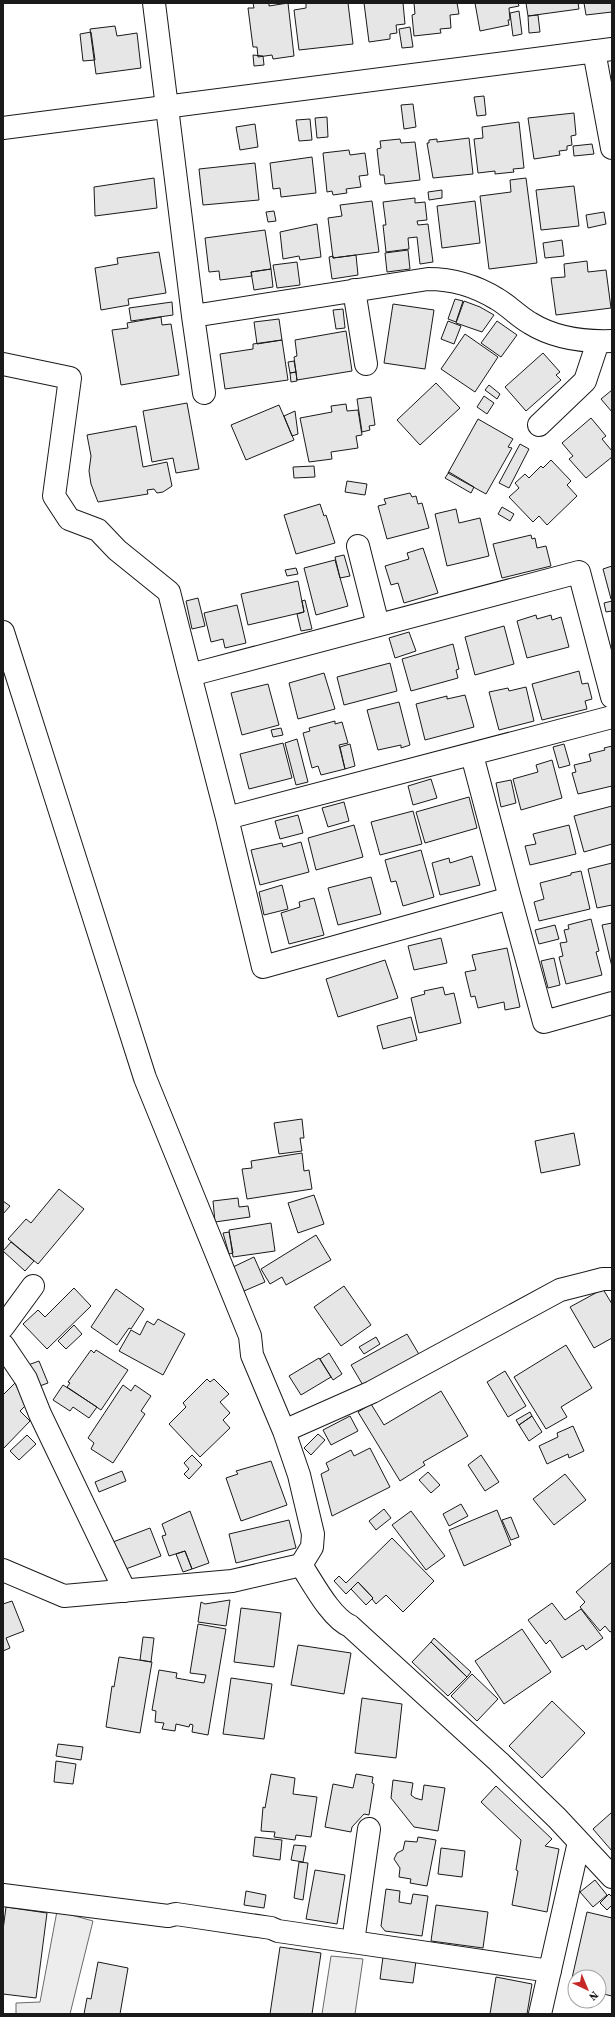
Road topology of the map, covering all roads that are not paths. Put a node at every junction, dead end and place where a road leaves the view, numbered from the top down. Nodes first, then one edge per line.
1 (154, 3) edge
2 (603, 50) edge
3 (167, 106) junction
4 (3, 128) edge
5 (612, 148) edge
6 (354, 290) junction
7 (193, 316) junction
8 (605, 342) edge
9 (3, 364) edge
10 (366, 364) dead end
11 (204, 393) dead end
12 (539, 425) dead end
13 (358, 546) dead end
14 (378, 625) junction
15 (3, 632) edge
16 (190, 674) junction
17 (612, 697) edge
18 (612, 717) edge
19 (472, 755) junction
20 (228, 818) junction
21 (510, 898) junction
22 (612, 1003) edge
23 (612, 1279) edge
24 (33, 1286) dead end
25 (3, 1327) edge
26 (3, 1345) edge
27 (284, 1431) junction
28 (301, 1565) junction
29 (3, 1570) edge
30 (125, 1591) junction
31 (369, 1829) dead end
32 (579, 1842) junction
33 (612, 1877) edge
34 (3, 1895) edge
35 (353, 1942) junction
36 (550, 1972) junction
37 (540, 2014) edge

1 - 3 street
2 - 3 street
2 - 5 street
3 - 4 street
3 - 7 street
6 - 7 street
6 - 8 street
6 - 10 street
7 - 11 street
8 - 12 street
9 - 16 street
13 - 14 street
14 - 16 street
14 - 17 street
15 - 27 street
16 - 20 street
18 - 19 street
19 - 20 street
19 - 21 street
20 - 21 street
21 - 22 street
23 - 27 street
24 - 25 street
26 - 30 street
27 - 28 street
28 - 30 street
28 - 32 street
29 - 30 street
31 - 35 street
32 - 33 street
32 - 36 street
34 - 35 street
35 - 36 street
36 - 37 street

